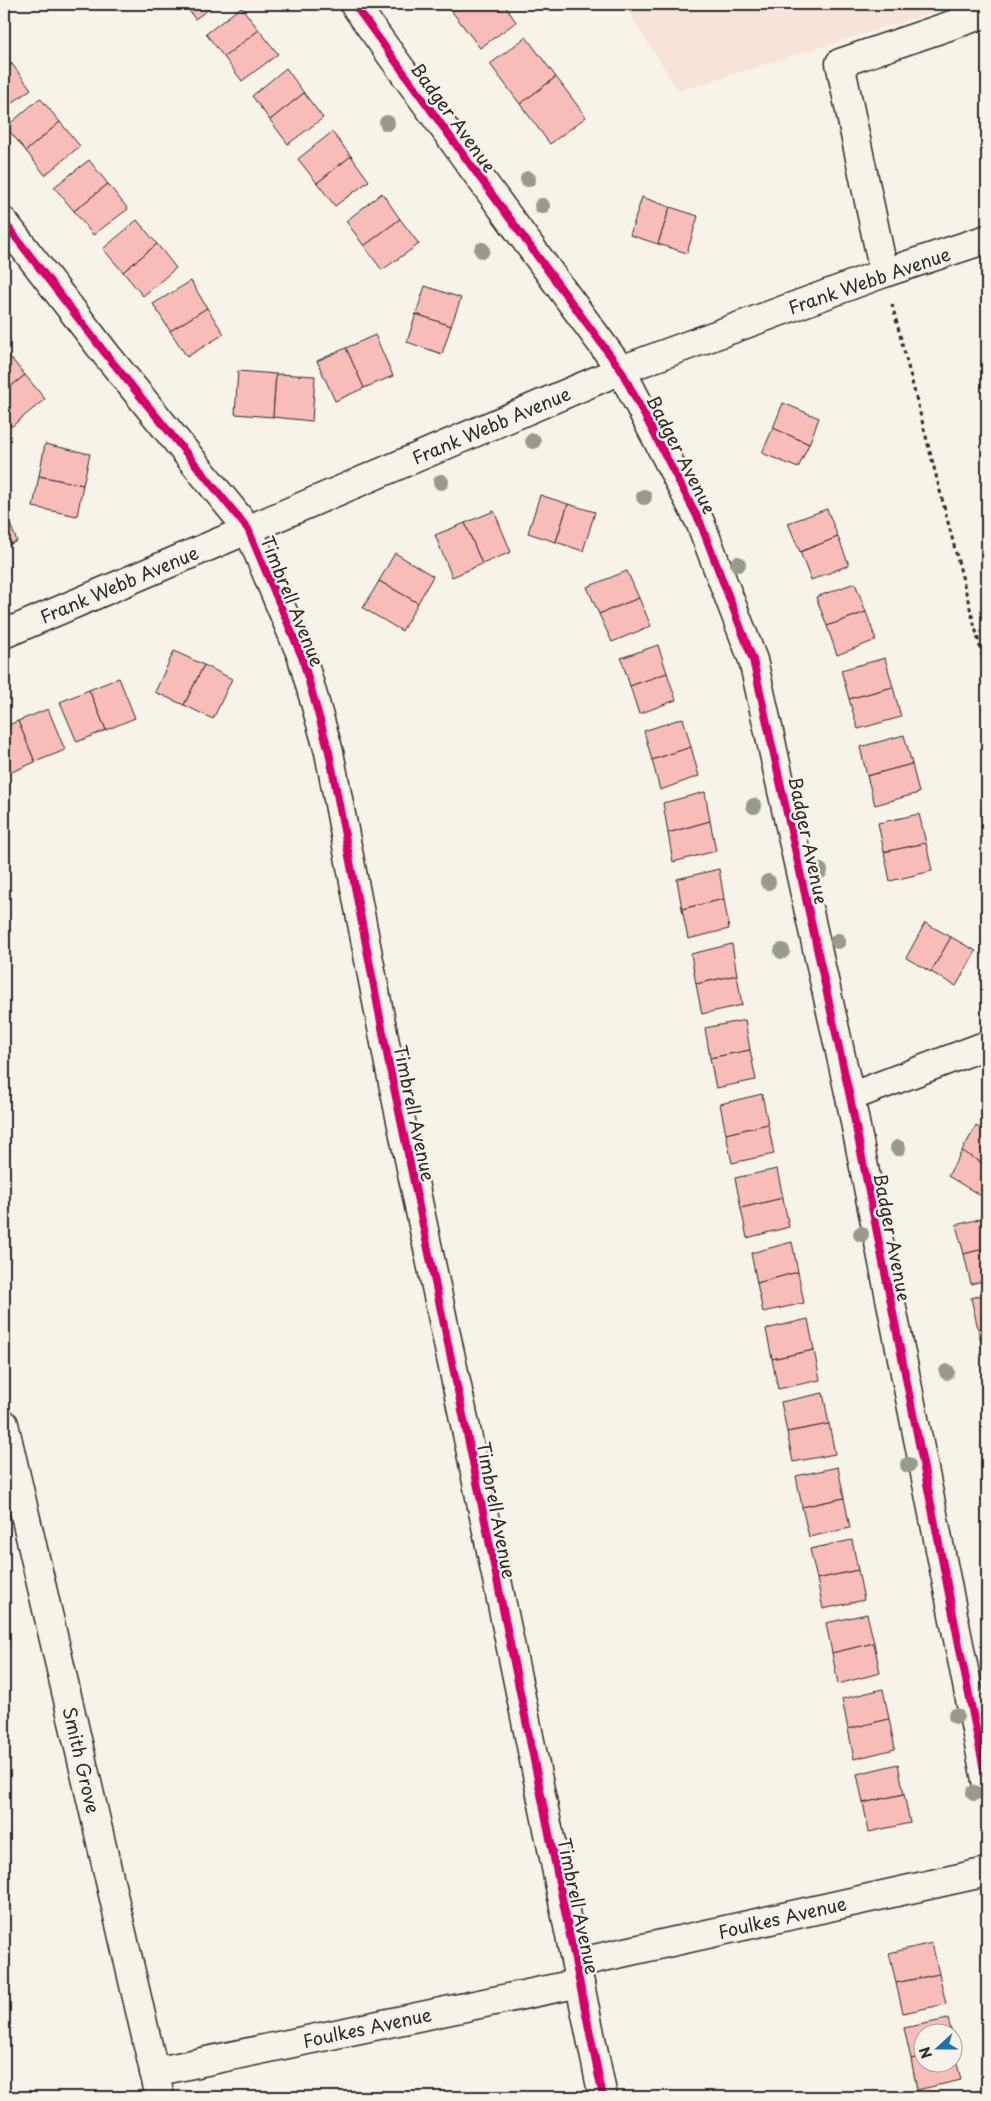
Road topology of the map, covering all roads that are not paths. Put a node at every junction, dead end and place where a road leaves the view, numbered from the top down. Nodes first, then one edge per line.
1 (354, 4) edge
2 (987, 13) edge
3 (4, 222) edge
4 (987, 239) edge
5 (884, 273) junction
6 (621, 370) junction
7 (248, 529) junction
8 (4, 634) edge
9 (987, 1045) edge
10 (850, 1097) junction
11 (4, 1424) edge
12 (987, 1785) edge
13 (987, 1872) edge
14 (578, 1973) junction
15 (157, 2084) edge
16 (603, 2097) edge

1 - 6 street, Badger Avenue
2 - 5 street
3 - 7 street, Timbrell Avenue
4 - 5 street, Frank Webb Avenue
5 - 6 street, Frank Webb Avenue
6 - 7 street, Frank Webb Avenue
6 - 10 street, Badger Avenue
7 - 8 street, Frank Webb Avenue
7 - 14 street, Timbrell Avenue
9 - 10 street
10 - 12 street, Badger Avenue
11 - 15 street, Smith Grove
13 - 14 street, Foulkes Avenue
14 - 15 street, Foulkes Avenue
14 - 16 street, Timbrell Avenue

